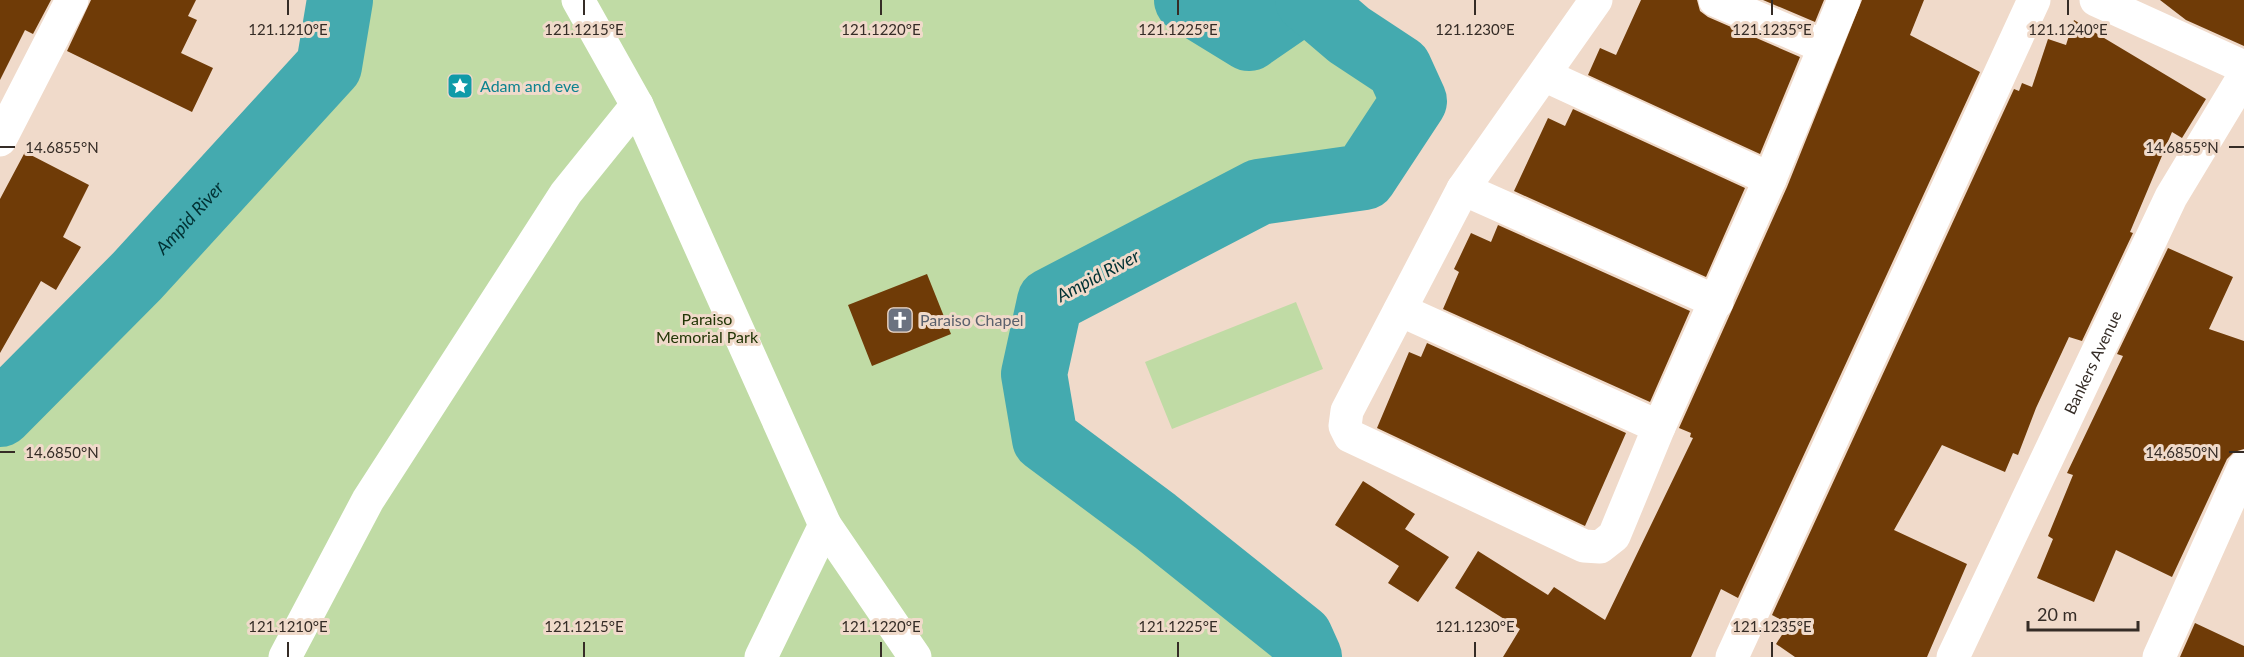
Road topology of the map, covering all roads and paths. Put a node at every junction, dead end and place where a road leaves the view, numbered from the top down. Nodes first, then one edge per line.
1 (72, 0) edge
2 (578, 0) edge
3 (1596, 0) edge
4 (1715, 0) edge
5 (1844, 0) edge
6 (2034, 0) edge
7 (2096, 0) edge
8 (1825, 47) junction
9 (2244, 68) edge
10 (1544, 75) junction
11 (2244, 76) edge
12 (637, 105) junction
13 (0, 140) edge
14 (1770, 179) junction
15 (1463, 189) junction
16 (1717, 302) junction
17 (1400, 310) junction
18 (1659, 427) junction
19 (2244, 467) edge
20 (825, 525) junction
21 (285, 657) edge
22 (761, 657) edge
23 (915, 657) edge
24 (1732, 657) edge
25 (1953, 657) edge
26 (2159, 657) edge

1 - 13 street
2 - 12 street
3 - 10 street
4 - 8 street
5 - 8 street
6 - 24 street
7 - 9 street
8 - 14 street
10 - 14 street
10 - 15 street
11 - 25 street, Bankers Avenue
12 - 20 street
12 - 21 street
14 - 16 street
15 - 16 street
15 - 17 street
16 - 18 street
17 - 18 street
17 - 18 street
19 - 26 street
20 - 22 street
20 - 23 street

